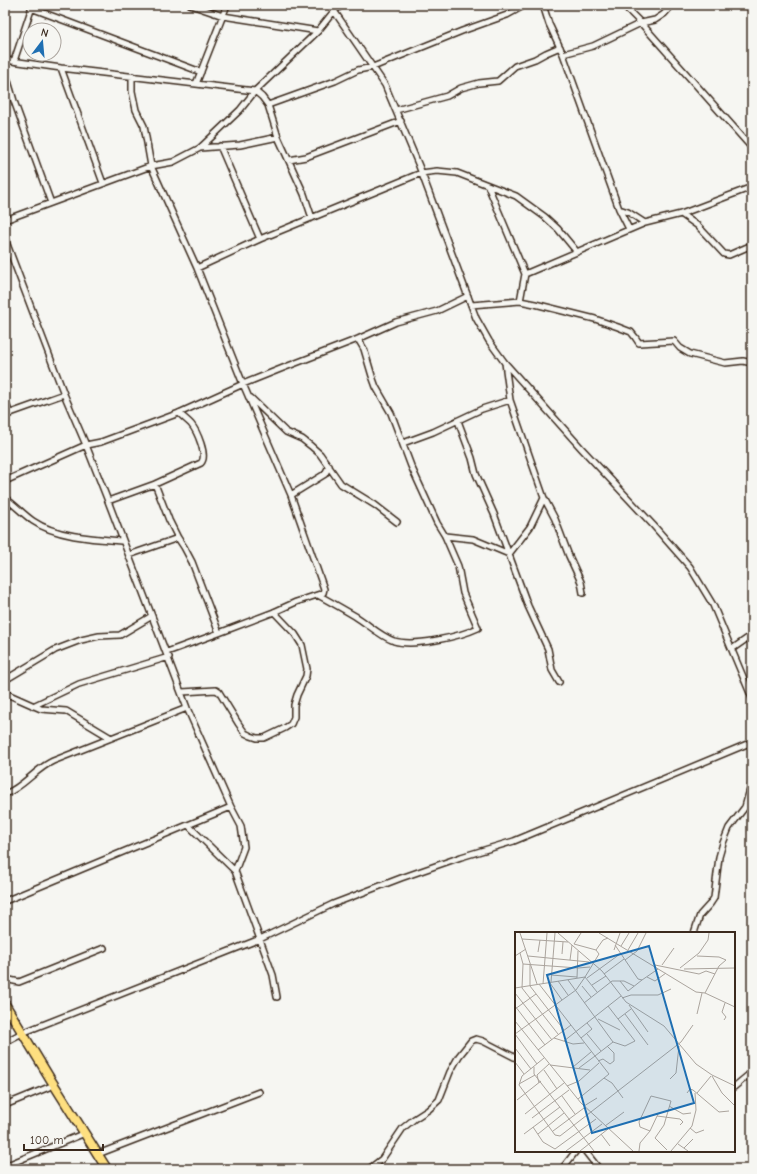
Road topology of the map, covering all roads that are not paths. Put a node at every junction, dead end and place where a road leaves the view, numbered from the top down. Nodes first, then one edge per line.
1 (191, 5) edge
2 (227, 5) edge
3 (330, 5) edge
4 (342, 5) edge
5 (525, 5) edge
6 (543, 5) edge
7 (623, 5) edge
8 (672, 5) edge
9 (32, 7) edge
10 (334, 11) junction
11 (223, 16) junction
12 (641, 23) junction
13 (318, 30) junction
14 (560, 47) junction
15 (563, 54) junction
16 (5, 60) edge
17 (14, 61) junction
18 (373, 67) junction
19 (60, 68) junction
20 (5, 71) edge
21 (201, 72) junction
22 (132, 76) junction
23 (196, 84) junction
24 (255, 91) junction
25 (268, 105) junction
26 (396, 110) junction
27 (401, 121) junction
28 (278, 137) junction
29 (220, 146) junction
30 (751, 146) edge
31 (200, 148) junction
32 (289, 160) junction
33 (150, 166) junction
34 (421, 173) junction
35 (103, 182) junction
36 (488, 186) junction
37 (752, 186) edge
38 (51, 203) junction
39 (619, 209) junction
40 (681, 214) junction
41 (312, 218) junction
42 (5, 220) edge
43 (645, 224) junction
44 (629, 229) junction
45 (5, 238) edge
46 (260, 239) junction
47 (752, 245) edge
48 (577, 252) junction
49 (197, 268) junction
50 (525, 274) junction
51 (468, 296) junction
52 (520, 301) junction
53 (471, 305) junction
54 (358, 339) junction
55 (505, 363) junction
56 (752, 363) edge
57 (243, 384) junction
58 (64, 394) junction
59 (248, 394) junction
60 (510, 400) junction
61 (5, 401) edge
62 (179, 413) junction
63 (7, 415) edge
64 (458, 420) junction
65 (403, 443) junction
66 (86, 445) junction
67 (329, 466) junction
68 (5, 481) edge
69 (155, 484) junction
70 (291, 495) junction
71 (5, 498) edge
72 (544, 498) junction
73 (108, 501) junction
74 (397, 522) dead end
75 (445, 536) junction
76 (178, 538) junction
77 (123, 541) junction
78 (509, 554) junction
79 (129, 555) junction
80 (583, 593) dead end
81 (318, 595) junction
82 (274, 612) junction
83 (152, 616) junction
84 (219, 633) junction
85 (752, 635) edge
86 (732, 649) junction
87 (168, 654) junction
88 (5, 680) edge
89 (559, 682) dead end
90 (182, 692) junction
91 (5, 694) edge
92 (752, 698) edge
93 (33, 706) junction
94 (187, 708) junction
95 (111, 738) junction
96 (752, 742) edge
97 (752, 782) edge
98 (5, 794) edge
99 (231, 807) junction
100 (188, 825) junction
101 (235, 871) junction
102 (5, 901) edge
103 (694, 932) edge
104 (260, 939) junction
105 (104, 948) dead end
106 (5, 979) edge
107 (277, 997) dead end
108 (5, 1004) edge
109 (22, 1033) junction
110 (5, 1042) edge
111 (515, 1057) edge
112 (752, 1072) edge
113 (54, 1085) junction
114 (735, 1086) edge
115 (259, 1092) dead end
116 (5, 1105) edge
117 (85, 1133) junction
118 (575, 1152) edge
119 (586, 1152) edge
120 (98, 1154) junction
121 (5, 1166) edge
122 (107, 1169) edge
123 (369, 1169) edge
124 (562, 1169) edge
125 (599, 1169) edge

1 - 11 street
2 - 11 street
3 - 10 street
4 - 10 street
5 - 18 street
6 - 14 street
7 - 12 street
8 - 12 street
9 - 17 street
9 - 21 street
10 - 13 street
10 - 18 street
11 - 13 street
11 - 21 street
12 - 15 street
12 - 30 street
13 - 24 street
14 - 15 street
14 - 26 street
15 - 39 street
16 - 17 street
17 - 19 street
18 - 25 street
18 - 26 street
19 - 22 street
19 - 35 street
20 - 38 street
21 - 23 street
22 - 23 street
22 - 33 street
23 - 24 street
24 - 25 street
24 - 31 street
25 - 28 street
26 - 27 street
27 - 32 street
27 - 34 street
28 - 29 street
28 - 32 street
29 - 31 street
29 - 46 street
31 - 33 street
32 - 41 street
33 - 35 street
33 - 49 street
34 - 36 street
34 - 41 street
34 - 51 street
35 - 38 street
36 - 48 street
36 - 50 street
37 - 40 street
38 - 42 street
39 - 43 street
39 - 44 street
40 - 43 street
40 - 47 street
41 - 46 street
43 - 44 street
44 - 48 street
45 - 58 street
46 - 49 street
48 - 50 street
49 - 57 street
50 - 52 street
51 - 53 street
51 - 54 street
52 - 53 street
52 - 56 street
53 - 55 street
54 - 57 street
54 - 65 street
55 - 60 street
55 - 86 street
57 - 59 street
57 - 62 street
58 - 63 street
58 - 66 street
59 - 67 street
59 - 70 street
60 - 64 street
60 - 72 street
61 - 63 street
62 - 66 street
62 - 69 street
64 - 65 street
64 - 78 street
65 - 75 street
66 - 68 street
66 - 73 street
67 - 70 street
67 - 74 street
69 - 73 street
69 - 76 street
70 - 81 street
71 - 77 street
72 - 78 street
72 - 80 street
73 - 77 street
75 - 78 street
75 - 81 street
76 - 79 street
76 - 84 street
77 - 79 street
78 - 89 street
79 - 83 street
81 - 82 street
82 - 84 street
82 - 90 street
83 - 87 street
83 - 88 street
84 - 87 street
85 - 86 street
86 - 92 street
87 - 90 street
87 - 93 street
90 - 94 street
91 - 93 street
93 - 95 street
94 - 95 street
94 - 99 street
95 - 98 street
96 - 104 street
97 - 103 street
99 - 100 street
99 - 101 street
100 - 101 street
100 - 102 street
101 - 104 street
104 - 107 street
104 - 109 street
105 - 106 street
108 - 109 main road
109 - 110 street
109 - 113 main road
111 - 123 street
112 - 114 street
113 - 116 street
113 - 117 main road
115 - 120 street
117 - 120 main road
117 - 121 street
118 - 124 street
119 - 125 street
120 - 122 main road

